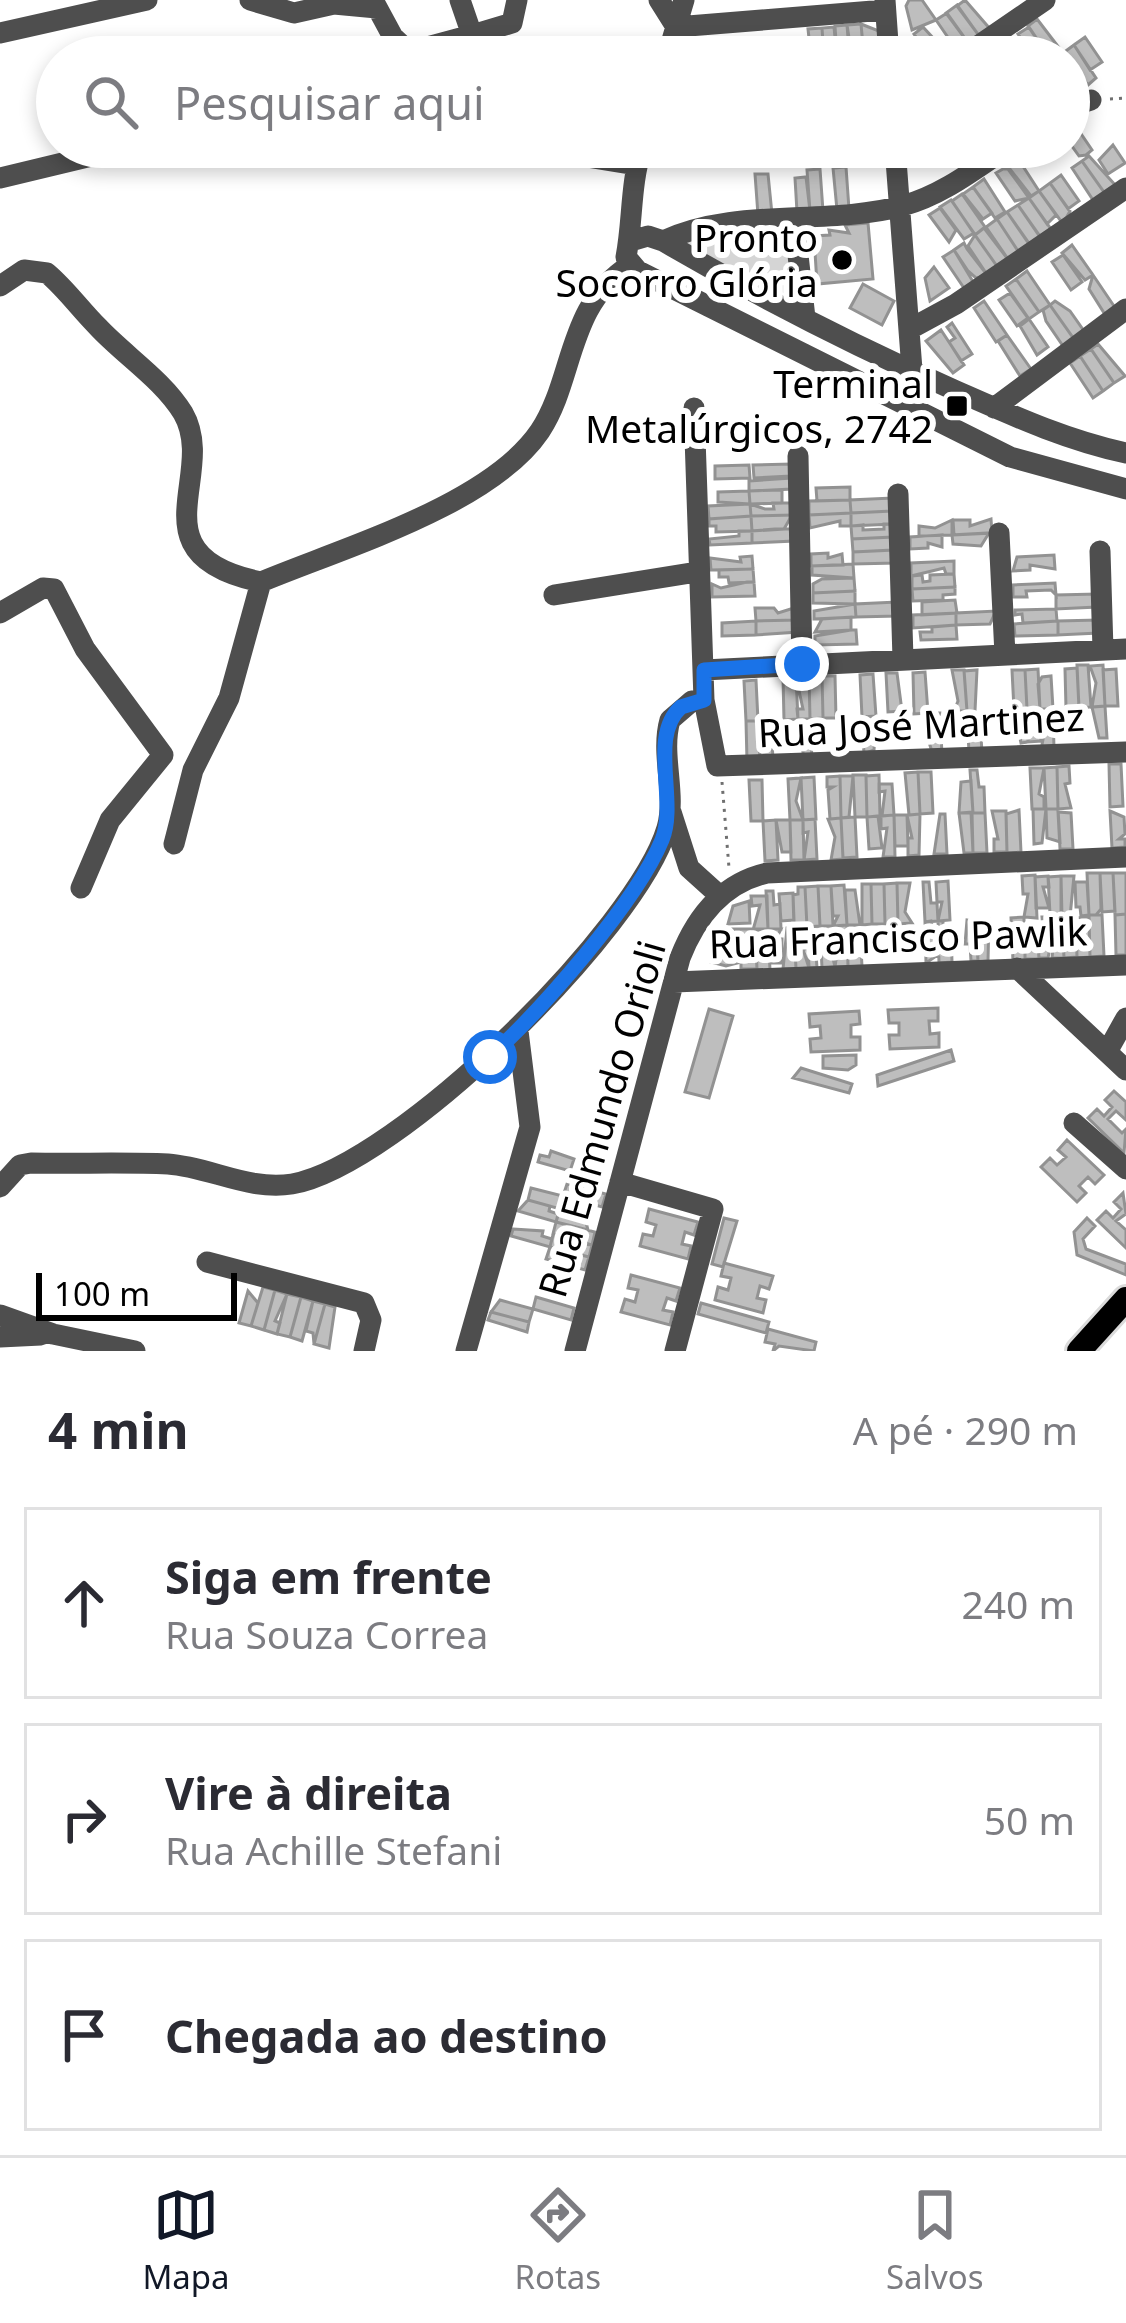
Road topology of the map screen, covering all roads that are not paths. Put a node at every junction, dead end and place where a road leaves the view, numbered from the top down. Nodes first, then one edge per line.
1 (250, 0) edge
2 (460, 0) edge
3 (517, 0) edge
4 (659, 0) edge
5 (684, 0) edge
6 (1046, 0) edge
7 (138, 1) edge
8 (375, 4) edge
9 (885, 5) edge
10 (676, 27) junction
11 (0, 33) edge
12 (398, 36) edge
13 (472, 36) edge
14 (490, 36) edge
15 (674, 36) edge
16 (887, 36) edge
17 (993, 36) edge
18 (42, 168) edge
19 (637, 168) edge
20 (897, 168) edge
21 (976, 168) edge
22 (0, 178) edge
23 (1126, 188) edge
24 (899, 207) junction
25 (794, 220) junction
26 (631, 241) junction
27 (663, 241) junction
28 (630, 265) junction
29 (0, 286) edge
30 (1126, 309) edge
31 (805, 318) junction
32 (910, 329) junction
33 (914, 372) junction
34 (694, 408) dead end
35 (994, 408) junction
36 (915, 409) junction
37 (1067, 437) junction
38 (1126, 453) edge
39 (798, 456) dead end
40 (1058, 475) junction
41 (1126, 489) edge
42 (898, 494) dead end
43 (999, 533) dead end
44 (1100, 551) dead end
45 (697, 572) junction
46 (261, 582) junction
47 (554, 595) dead end
48 (0, 613) edge
49 (1114, 649) edge
50 (1005, 656) junction
51 (903, 659) junction
52 (802, 664) junction
53 (704, 670) junction
54 (704, 700) junction
55 (1126, 752) edge
56 (670, 809) junction
57 (174, 844) dead end
58 (1126, 857) edge
59 (81, 888) dead end
60 (724, 892) junction
61 (1126, 965) edge
62 (1017, 968) junction
63 (674, 982) junction
64 (1126, 1018) edge
65 (518, 1031) junction
66 (1106, 1052) junction
67 (1126, 1070) edge
68 (1074, 1123) dead end
69 (1126, 1169) edge
70 (620, 1181) junction
71 (0, 1187) edge
72 (207, 1262) dead end
73 (1126, 1299) edge
74 (0, 1315) edge
75 (53, 1334) junction
76 (0, 1337) edge
77 (135, 1351) edge
78 (364, 1351) edge
79 (466, 1351) edge
80 (575, 1351) edge
81 (675, 1351) edge
82 (1079, 1351) edge

1 - 8 street
2 - 13 street
3 - 14 street
4 - 10 street
5 - 10 street
6 - 17 street
7 - 11 street
8 - 12 street
9 - 10 street
9 - 16 street
10 - 15 street
18 - 22 street
19 - 26 street
20 - 24 street
21 - 24 street
23 - 32 street
24 - 25 street
24 - 32 street
25 - 27 street
25 - 31 street
26 - 27 street
26 - 28 street
27 - 31 street
28 - 36 street
28 - 46 street
29 - 46 street
30 - 35 street
31 - 33 street
32 - 33 street
33 - 35 street
33 - 36 street
34 - 45 street
35 - 37 street
36 - 40 street
37 - 38 street
37 - 40 street
39 - 52 street
40 - 41 street
42 - 51 street
43 - 50 street
44 - 49 street
45 - 47 street
45 - 53 street
46 - 57 street
48 - 59 street
49 - 50 street
50 - 51 street
51 - 52 street
52 - 53 street
53 - 54 street
54 - 55 street, Rua José Martinez
54 - 56 street
56 - 60 street
56 - 65 street
58 - 60 street
60 - 63 street, Rua Edmundo Orioli
61 - 62 street, Rua Francisco Pawlik
62 - 63 street, Rua Francisco Pawlik
62 - 66 street
63 - 70 street, Rua Edmundo Orioli
64 - 66 street
65 - 71 street
65 - 79 street
66 - 67 street
68 - 69 street
70 - 80 street, Rua Edmundo Orioli
70 - 81 street
72 - 78 street
73 - 82 main road
74 - 75 street
75 - 76 street
75 - 77 street

